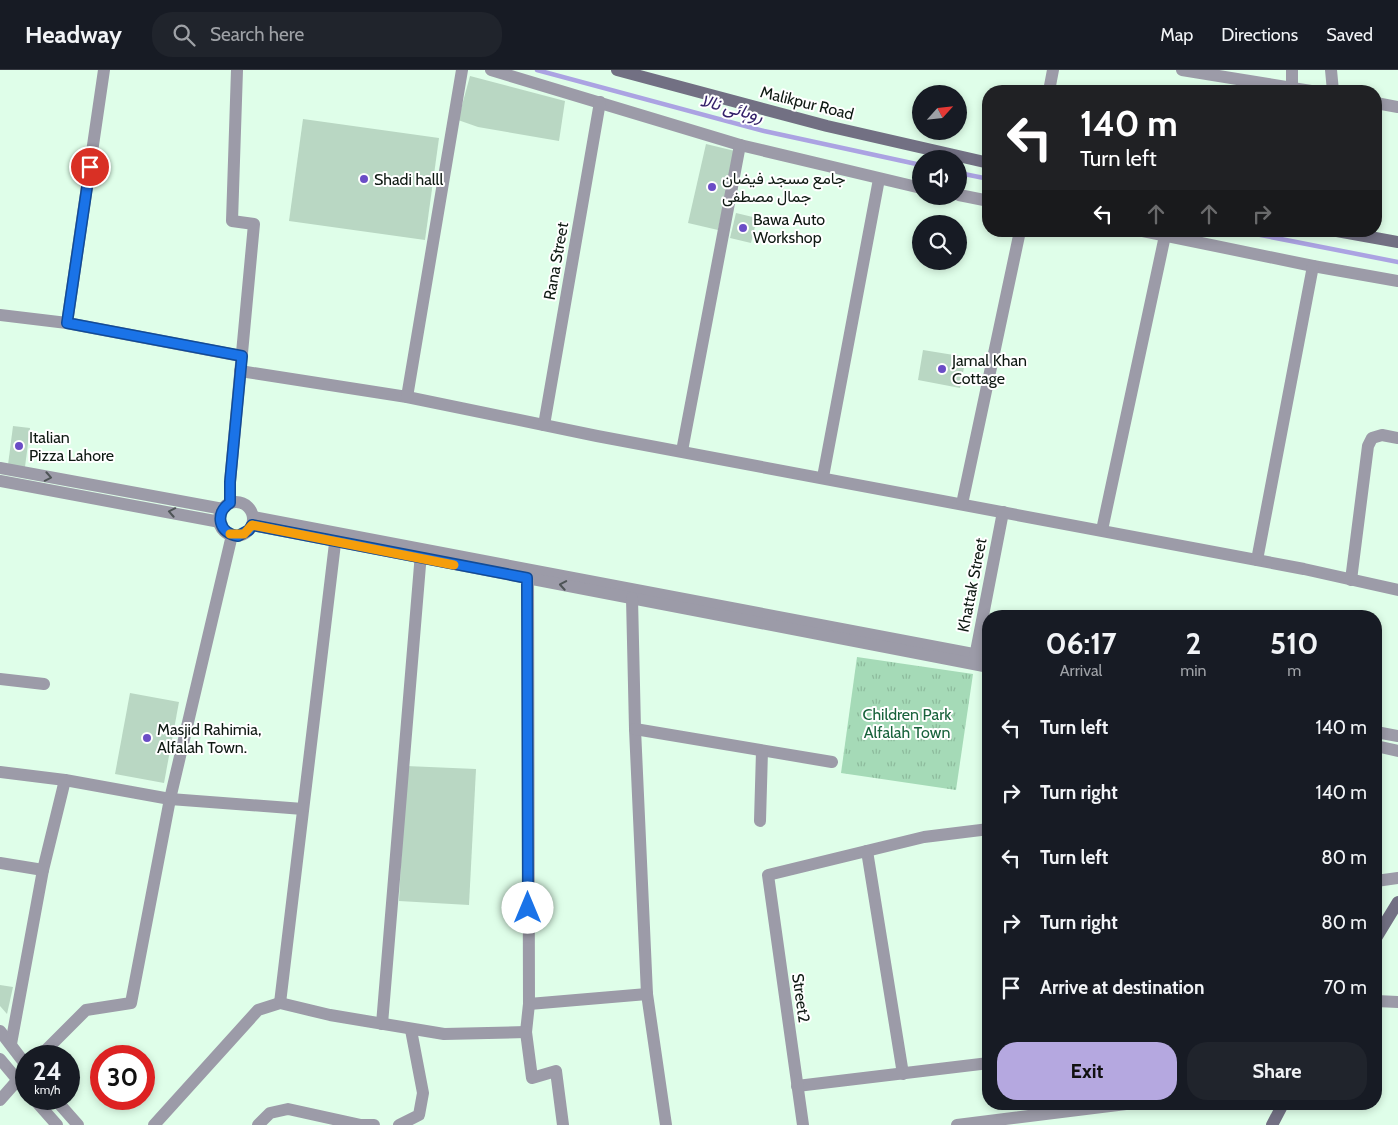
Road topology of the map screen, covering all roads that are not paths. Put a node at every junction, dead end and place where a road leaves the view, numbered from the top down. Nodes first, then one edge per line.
1 (104, 70) edge
2 (237, 70) edge
3 (462, 70) edge
4 (491, 70) edge
5 (617, 70) edge
6 (1054, 70) edge
7 (1182, 70) edge
8 (1292, 70) edge
9 (1331, 70) edge
10 (1233, 74) edge
11 (1050, 85) edge
12 (1279, 85) edge
13 (1292, 85) edge
14 (1332, 85) edge
15 (600, 102) junction
16 (1382, 104) edge
17 (1398, 107) edge
18 (740, 145) junction
19 (982, 161) edge
20 (879, 180) junction
21 (912, 186) edge
22 (967, 197) edge
23 (982, 200) edge
24 (1019, 237) edge
25 (1165, 237) edge
26 (1180, 237) edge
27 (1370, 237) edge
28 (1398, 242) edge
29 (1313, 266) junction
30 (1398, 281) edge
31 (0, 315) edge
32 (67, 323) junction
33 (242, 356) junction
34 (240, 371) junction
35 (407, 397) junction
36 (544, 425) junction
37 (1398, 438) edge
38 (682, 451) junction
39 (0, 468) edge
40 (823, 477) junction
41 (0, 481) edge
42 (962, 504) junction
43 (224, 511) junction
44 (1003, 512) junction
45 (253, 521) junction
46 (1102, 530) junction
47 (232, 535) junction
48 (336, 537) junction
49 (421, 554) junction
50 (1258, 560) junction
51 (527, 573) junction
52 (1351, 580) junction
53 (1398, 590) edge
54 (632, 598) junction
55 (984, 610) edge
56 (982, 623) edge
57 (982, 658) edge
58 (975, 660) junction
59 (982, 664) edge
60 (0, 679) edge
61 (44, 684) dead end
62 (635, 729) junction
63 (1382, 733) edge
64 (1398, 736) edge
65 (1382, 747) edge
66 (1398, 748) edge
67 (762, 751) junction
68 (832, 762) dead end
69 (0, 772) edge
70 (65, 780) junction
71 (170, 799) junction
72 (303, 809) junction
73 (760, 821) dead end
74 (982, 830) edge
75 (867, 851) junction
76 (0, 863) edge
77 (43, 870) junction
78 (1398, 878) edge
79 (1382, 880) edge
80 (1398, 902) edge
81 (1382, 928) edge
82 (647, 994) junction
83 (1382, 1001) edge
84 (1398, 1002) edge
85 (280, 1003) junction
86 (529, 1004) junction
87 (382, 1024) junction
88 (411, 1030) junction
89 (0, 1031) edge
90 (526, 1032) junction
91 (11, 1044) junction
92 (51, 1045) edge
93 (15, 1050) edge
94 (0, 1059) edge
95 (982, 1064) edge
96 (15, 1070) edge
97 (902, 1074) junction
98 (15, 1083) edge
99 (797, 1086) junction
100 (0, 1100) edge
101 (44, 1110) edge
102 (65, 1110) edge
103 (1078, 1110) edge
104 (1280, 1110) edge
105 (57, 1125) edge
106 (78, 1125) edge
107 (154, 1125) edge
108 (258, 1125) edge
109 (374, 1125) edge
110 (400, 1125) edge
111 (563, 1125) edge
112 (666, 1125) edge
113 (803, 1125) edge
114 (957, 1125) edge
115 (1272, 1125) edge

1 - 32 street
2 - 33 street
3 - 35 street
4 - 15 street
5 - 19 street, Malikpur Road
6 - 11 street
7 - 10 street
8 - 13 street
9 - 14 street
10 - 12 street
15 - 18 street
15 - 36 street, Rana Street
16 - 17 street
18 - 20 street
18 - 38 street
20 - 21 street
20 - 40 street
22 - 23 street
24 - 42 street
25 - 46 street
26 - 29 street
27 - 28 street
29 - 30 street
29 - 50 street
31 - 32 street
32 - 33 street
33 - 34 street
34 - 35 street
34 - 43 street
35 - 36 street
36 - 38 street
37 - 52 street
38 - 40 street
39 -> 43 street
40 - 42 street
43 -> 41 street
42 - 44 street
43 - 45 street
43 - 47 street
44 - 46 street
44 - 55 street, Khattak Street
45 - 47 street
45 - 48 street
46 - 50 street
47 - 71 street
48 - 49 street
48 - 72 street
49 - 51 street
49 - 87 street
50 - 52 street
54 -> 51 street
51 - 58 street
51 - 86 street
52 - 53 street
54 - 58 street
54 - 62 street
56 - 58 street, Khattak Street
57 - 58 street
58 - 59 street
60 - 61 street
62 - 67 street
62 - 82 street
63 - 64 street
65 - 66 street
67 - 68 street
67 - 73 street
69 - 70 street
70 - 71 street
70 - 77 street
71 - 72 street
71 - 92 street
72 - 85 street
74 - 75 street
75 - 97 street
75 - 99 street, Street2
76 - 77 street
77 - 91 street
78 - 79 street
80 - 81 street
82 - 86 street
82 - 112 street
83 - 84 street
85 - 87 street
85 - 107 street
86 - 90 street
87 - 88 street
88 - 90 street
88 - 110 street
89 - 91 street
90 - 111 street
91 - 93 street
94 - 96 street
95 - 97 street
97 - 99 street
98 - 100 street
99 - 113 street, Street2
101 - 105 street
102 - 106 street
103 - 114 street
104 - 115 street
108 - 109 street

